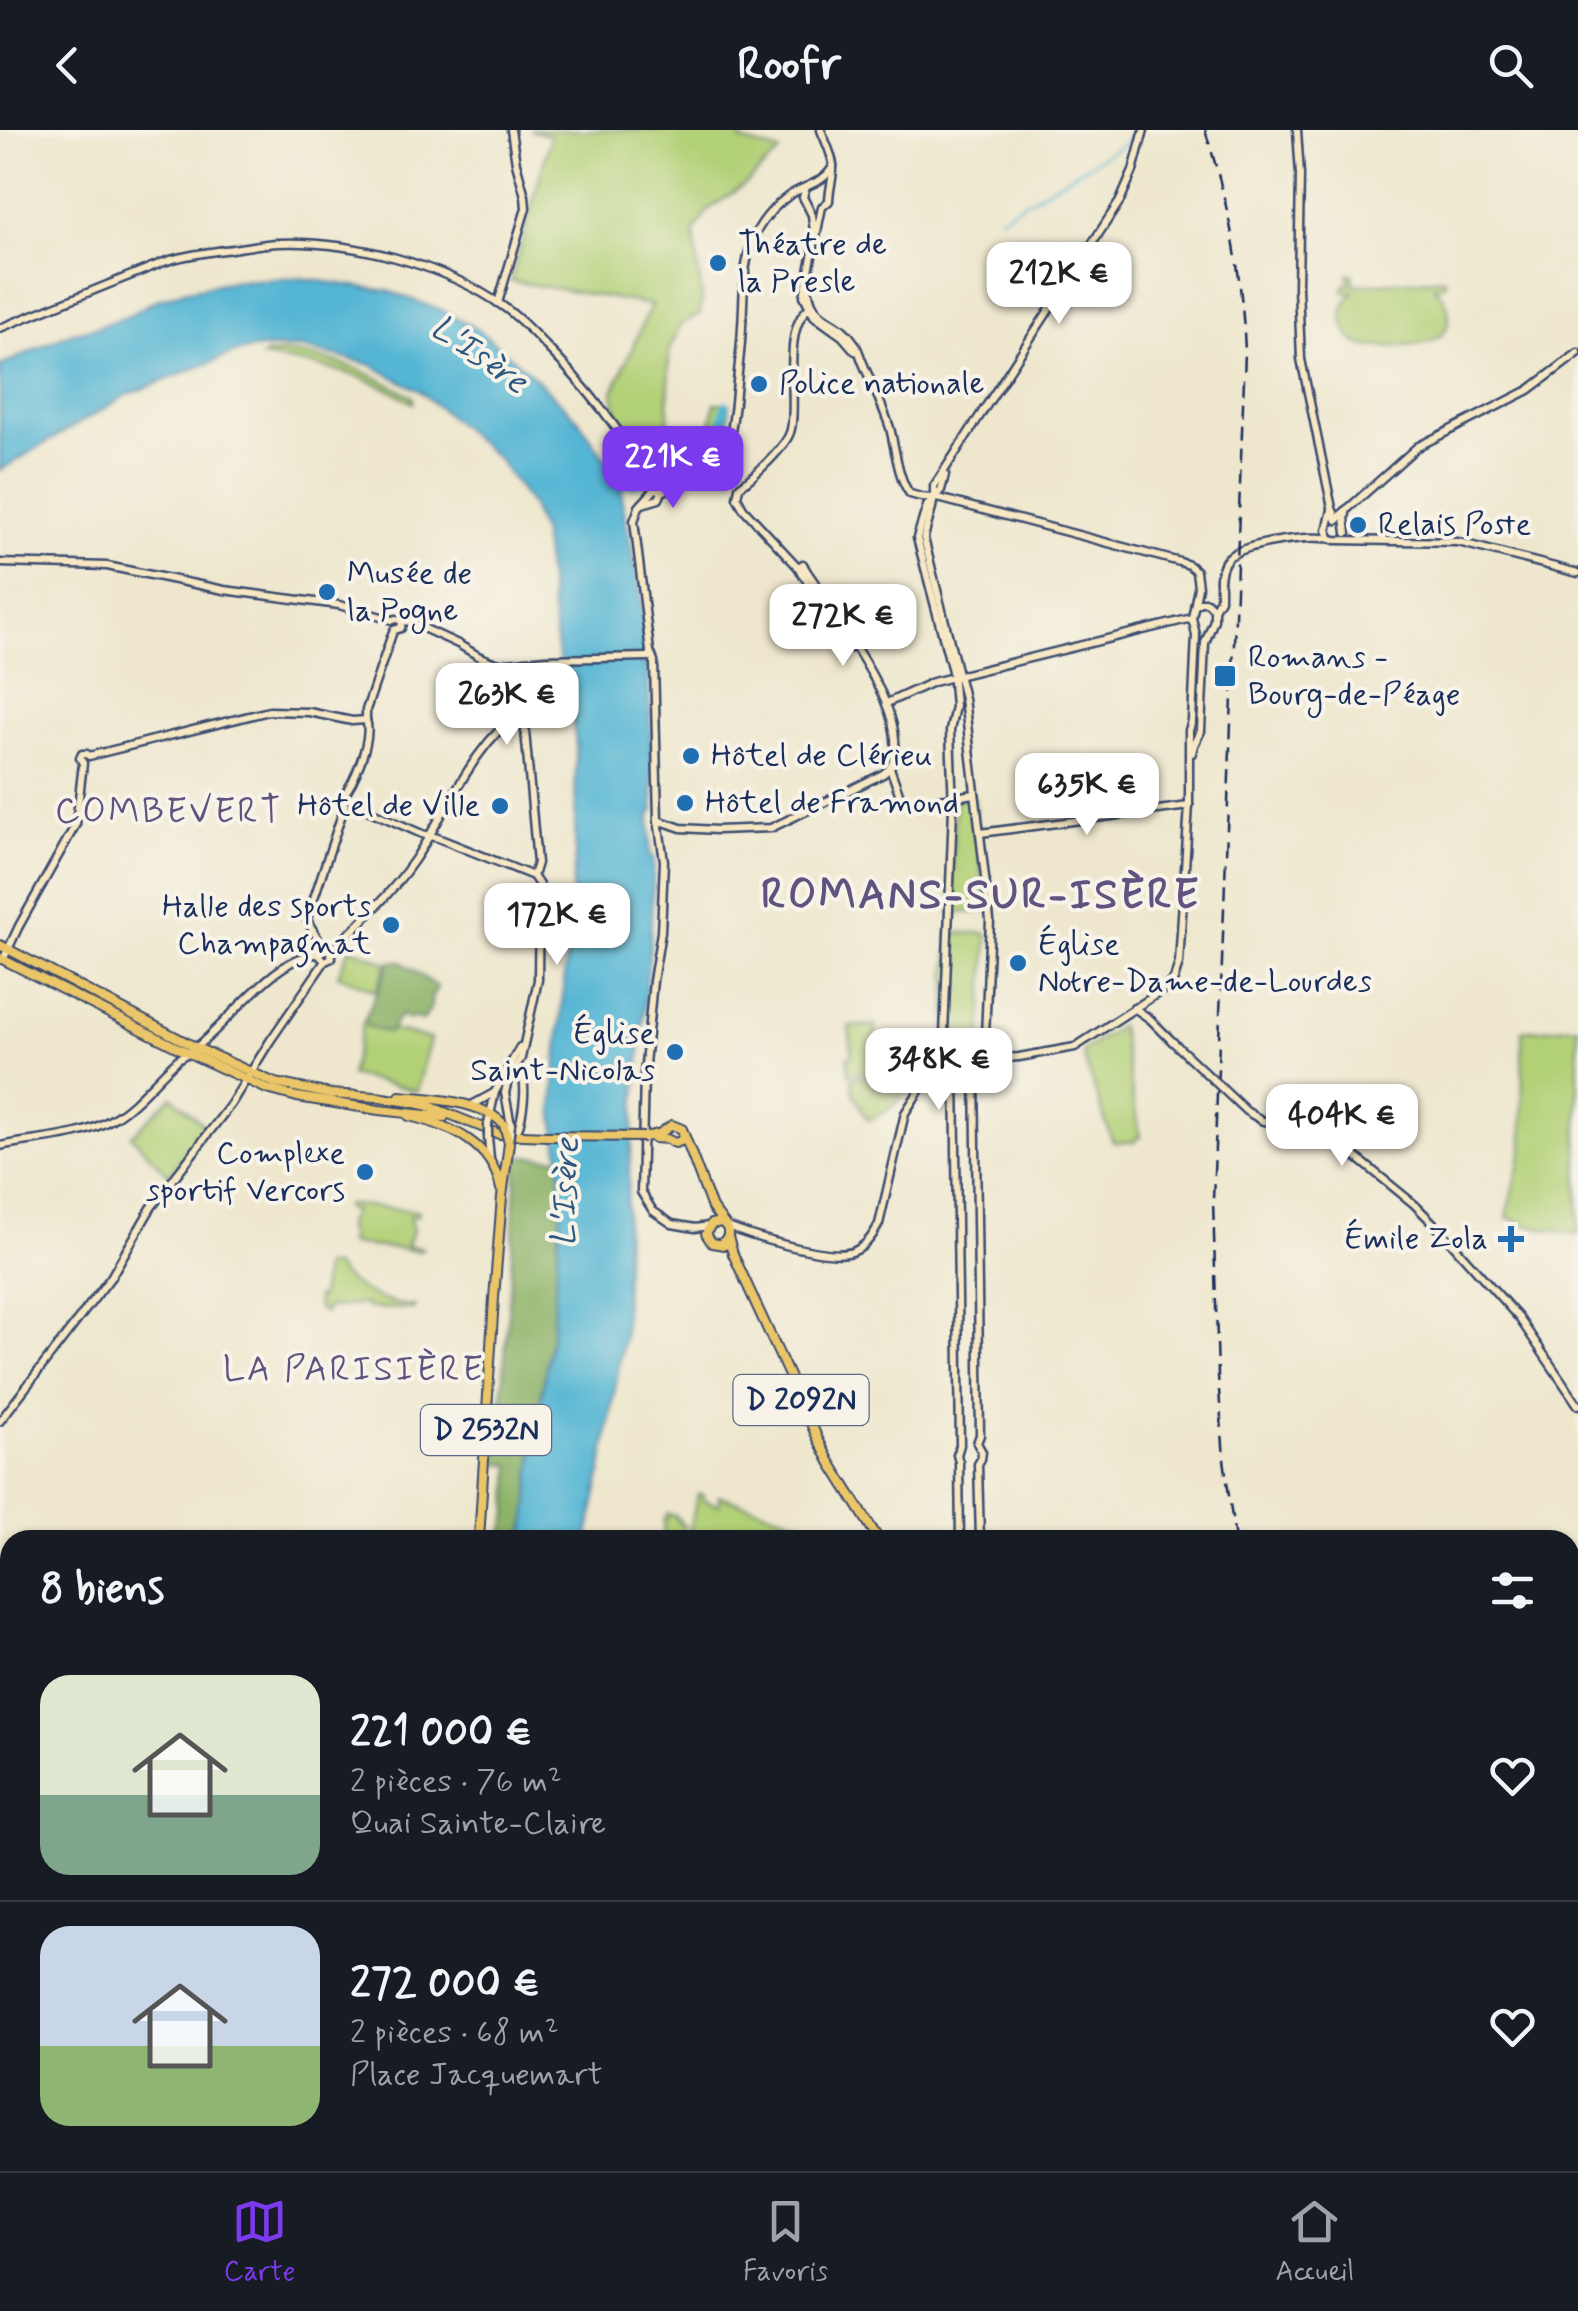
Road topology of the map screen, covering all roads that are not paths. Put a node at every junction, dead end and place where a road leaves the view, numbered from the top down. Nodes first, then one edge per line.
1 (511, 130) edge
2 (821, 130) edge
3 (1144, 130) edge
4 (1297, 130) edge
5 (833, 166) junction
6 (819, 182) junction
7 (806, 186) junction
8 (828, 188) junction
9 (779, 204) junction
10 (806, 204) junction
11 (822, 208) junction
12 (814, 238) junction
13 (498, 303) junction
14 (812, 307) junction
15 (0, 328) edge
16 (1578, 353) edge
17 (656, 490) junction
18 (934, 499) junction
19 (1332, 506) junction
20 (1348, 508) junction
21 (1335, 525) junction
22 (1348, 537) junction
23 (0, 563) edge
24 (1578, 572) edge
25 (1198, 586) junction
26 (1210, 604) junction
27 (1194, 607) junction
28 (1192, 618) junction
29 (397, 621) junction
30 (1196, 628) junction
31 (1210, 628) junction
32 (649, 655) junction
33 (524, 662) junction
34 (956, 677) junction
35 (887, 703) junction
36 (524, 709) junction
37 (368, 723) junction
38 (1196, 731) junction
39 (890, 768) junction
40 (351, 790) junction
41 (975, 794) junction
42 (949, 796) junction
43 (350, 804) junction
44 (1188, 806) junction
45 (661, 826) junction
46 (980, 833) junction
47 (429, 836) junction
48 (533, 876) junction
49 (4, 948) edge
50 (325, 954) junction
51 (2, 958) edge
52 (1150, 999) junction
53 (1134, 1008) junction
54 (1150, 1019) junction
55 (197, 1048) junction
56 (188, 1053) junction
57 (950, 1055) junction
58 (981, 1058) junction
59 (939, 1067) junction
60 (513, 1068) junction
61 (953, 1071) junction
62 (975, 1073) junction
63 (248, 1077) junction
64 (496, 1092) junction
65 (376, 1097) junction
66 (470, 1106) junction
67 (390, 1112) junction
68 (490, 1112) junction
69 (521, 1118) junction
70 (468, 1123) junction
71 (508, 1125) junction
72 (666, 1135) junction
73 (535, 1136) junction
74 (681, 1139) junction
75 (511, 1142) junction
76 (0, 1146) edge
77 (507, 1157) junction
78 (490, 1160) junction
79 (502, 1197) junction
80 (719, 1231) junction
81 (1578, 1405) edge
82 (0, 1422) edge
83 (977, 1443) junction
84 (960, 1445) junction
85 (959, 1462) junction
86 (978, 1464) junction
87 (480, 1530) edge
88 (873, 1530) edge
89 (960, 1530) edge
90 (980, 1530) edge

1 - 13 main road
2 - 5 main road
3 - 18 main road
4 - 19 main road
5 - 6 main road
5 - 8 main road
6 - 7 main road
6 - 8 main road
7 - 9 main road
7 - 10 main road
8 - 11 main road
9 - 10 main road
9 - 17 main road
10 - 11 main road
10 - 12 main road
11 - 12 main road
12 - 14 main road
13 - 15 main road
13 - 17 main road
14 - 18 main road
14 - 35 main road
16 - 20 main road
17 - 32 main road
18 - 25 main road
18 - 34 main road
19 - 20 main road
19 - 21 main road
20 - 21 main road
21 - 22 main road
21 - 22 main road
21 - 26 main road
22 - 24 main road
23 - 29 main road
25 - 26 main road
25 - 27 main road
26 - 27 main road
26 - 31 main road
27 - 28 main road
28 - 30 main road
28 - 34 main road
29 - 33 main road
29 - 37 main road
30 - 31 main road
30 - 38 main road
31 - 38 main road
32 - 33 main road
32 - 45 main road
33 - 36 main road
34 - 35 main road
34 - 41 main road
34 - 42 main road
35 - 39 main road
36 - 47 main road
36 - 48 main road
37 - 40 main road
37 - 49 main road
38 - 44 main road
39 - 42 main road
39 - 45 main road
40 - 43 main road
40 - 43 main road
41 - 42 main road
41 - 46 main road
42 - 57 main road
43 - 47 main road
43 - 50 main road
44 - 46 main road
44 - 52 main road
45 - 80 main road
46 - 58 main road
47 - 48 main road
47 - 50 main road
48 - 60 main road
49 - 51 main road
49 - 55 main road
50 - 55 main road
50 - 63 main road
51 - 56 main road
52 - 53 main road
52 - 54 main road
53 - 54 main road
53 - 58 main road
54 - 81 main road, bridge
55 - 56 main road
55 - 63 main road
56 - 63 main road
56 - 76 main road
57 - 58 main road
57 - 59 main road
57 - 61 main road
58 - 62 main road
59 - 61 main road
59 - 80 main road
60 - 64 main road
60 - 69 main road
60 - 71 main road
61 - 62 main road
61 - 84 main road
62 - 83 main road
63 - 65 main road
63 - 67 main road
63 - 82 main road
64 - 66 main road
64 - 68 main road
65 - 66 main road
65 - 70 main road
66 - 68 main road
67 - 70 main road
67 - 78 main road
68 - 71 main road
68 - 78 main road, bridge
69 - 73 main road
69 - 75 main road
70 - 75 main road
71 - 75 main road, D 2532N, bridge
72 - 73 main road, bridge
72 - 74 main road
72 - 74 main road
73 - 75 main road
74 - 80 main road, D 2092N
75 - 77 main road, D 2532N
77 - 78 main road
77 - 79 main road, D 2532N
78 - 79 main road, D 2532N
79 - 87 main road, D 2532N
80 - 88 main road, D 2092N
83 - 84 main road
83 - 86 main road
84 - 85 main road
85 - 86 main road
85 - 89 main road
86 - 90 main road

